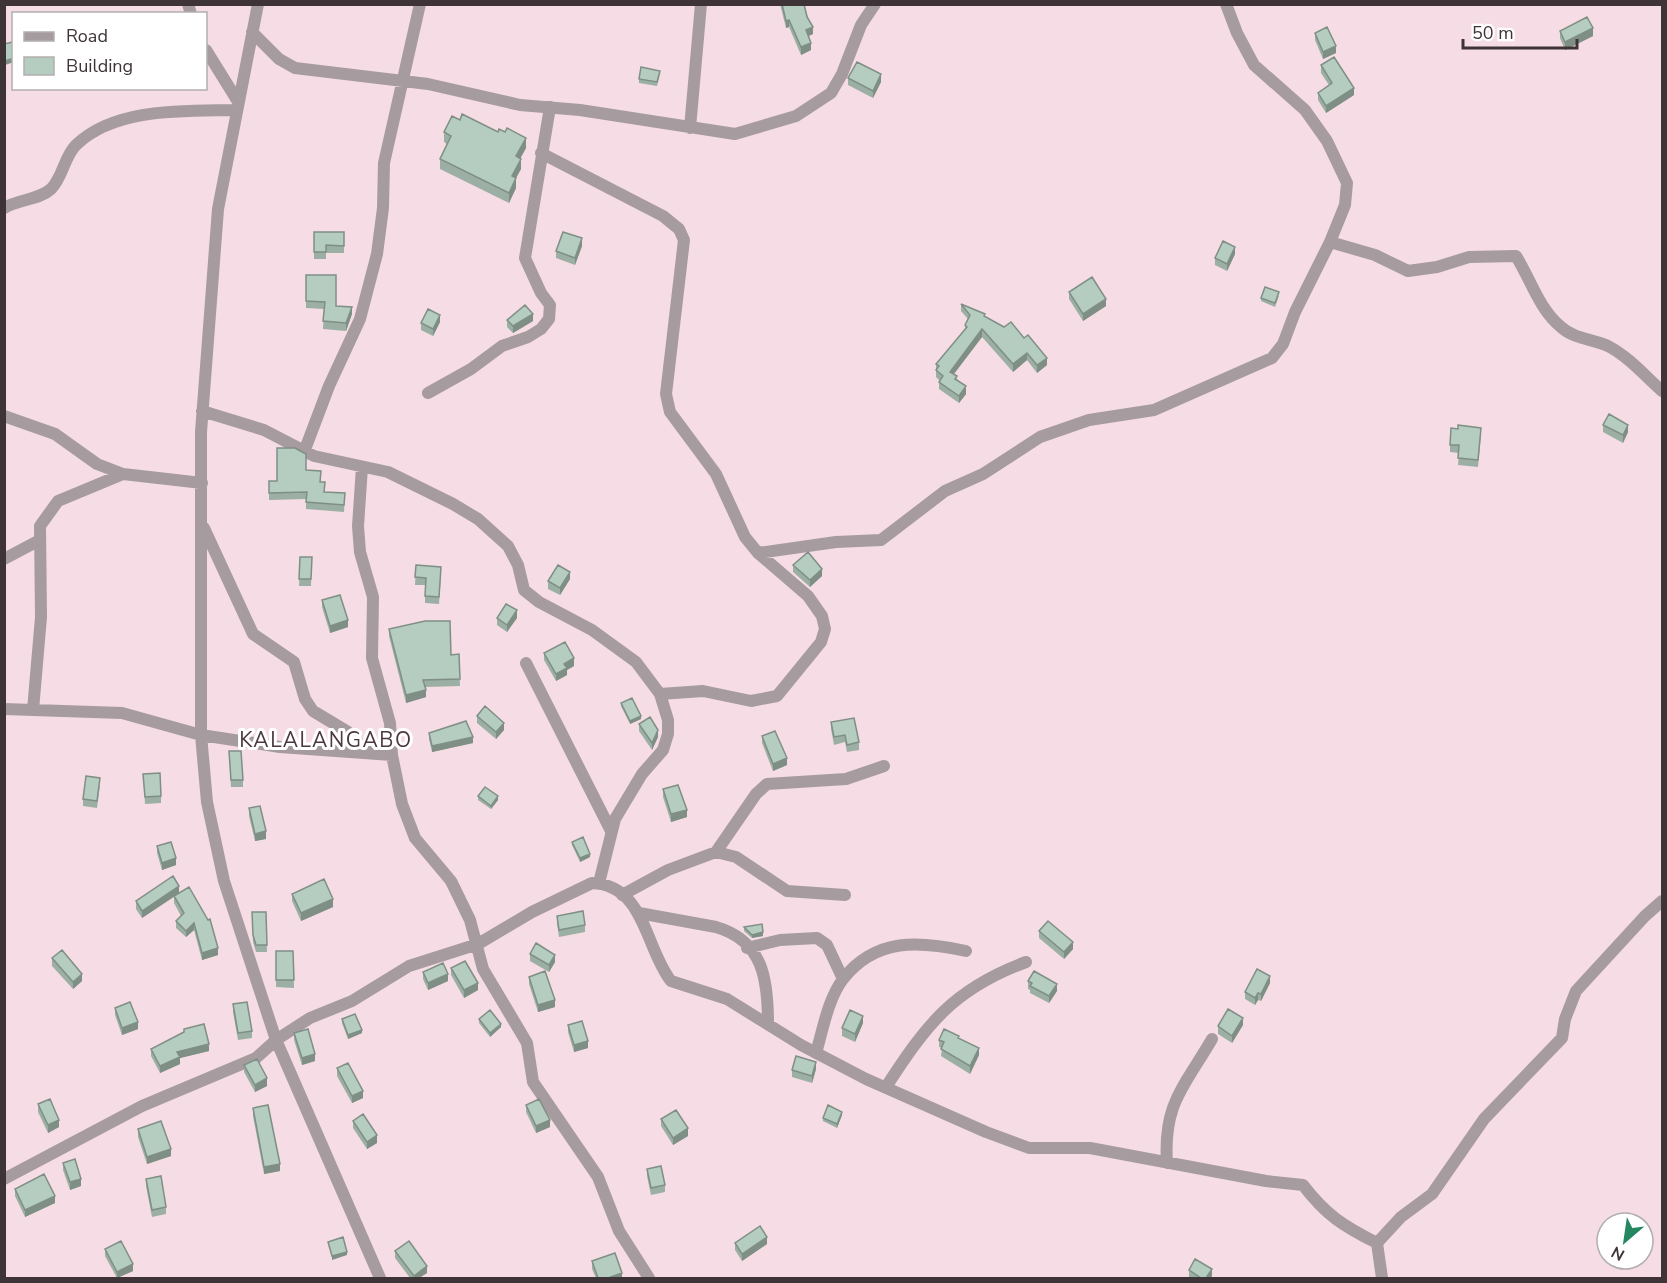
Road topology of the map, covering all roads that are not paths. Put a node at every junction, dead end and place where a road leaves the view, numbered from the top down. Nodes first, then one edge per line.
1 (258, 4) edge
2 (420, 4) edge
3 (701, 4) edge
4 (875, 4) edge
5 (1226, 4) edge
6 (252, 32) junction
7 (207, 52) edge
8 (402, 81) junction
9 (236, 105) junction
10 (549, 107) junction
11 (690, 128) junction
12 (542, 153) junction
13 (4, 208) edge
14 (1330, 242) junction
15 (1662, 391) edge
16 (428, 393) dead end
17 (202, 411) junction
18 (4, 416) edge
19 (304, 452) junction
20 (362, 467) junction
21 (123, 474) junction
22 (202, 483) junction
23 (202, 525) junction
24 (38, 541) junction
25 (758, 553) junction
26 (4, 559) edge
27 (526, 663) dead end
28 (660, 694) junction
29 (4, 709) edge
30 (33, 710) junction
31 (201, 735) junction
32 (369, 753) junction
33 (392, 755) junction
34 (884, 766) dead end
35 (611, 831) junction
36 (716, 852) junction
37 (599, 883) junction
38 (622, 895) junction
39 (846, 895) dead end
40 (1662, 901) edge
41 (639, 913) junction
42 (478, 944) junction
43 (747, 948) junction
44 (966, 951) dead end
45 (1026, 962) dead end
46 (843, 979) junction
47 (768, 1024) junction
48 (1212, 1039) dead end
49 (276, 1040) junction
50 (816, 1053) junction
51 (886, 1087) junction
52 (1167, 1163) junction
53 (4, 1179) edge
54 (1377, 1243) junction
55 (380, 1278) edge
56 (649, 1278) edge
57 (1382, 1278) edge

1 - 6 street
2 - 8 street
3 - 11 street
4 - 11 street
5 - 14 street
6 - 8 street
6 - 9 street
7 - 9 street
8 - 10 street
8 - 19 street
9 - 13 street
9 - 17 street
10 - 11 street
10 - 12 street
12 - 16 street
12 - 25 street
14 - 15 street
14 - 25 street
17 - 19 street
17 - 22 street
18 - 21 street
19 - 20 street
20 - 28 street
20 - 33 street
21 - 22 street
21 - 24 street
22 - 23 street
23 - 31 street
23 - 32 street
24 - 26 street
24 - 30 street
25 - 28 street
27 - 35 street
28 - 35 street
29 - 30 street
30 - 31 street
31 - 32 street
31 - 49 street
32 - 33 street
33 - 42 street
34 - 36 street
35 - 37 street
36 - 38 street
36 - 39 street
37 - 38 street
37 - 42 street
38 - 41 street
40 - 54 street
41 - 43 street
41 - 47 street
42 - 49 street
42 - 56 street
43 - 46 street
43 - 47 street
44 - 46 street
45 - 51 street
46 - 50 street
47 - 50 street
48 - 52 street
49 - 53 street
49 - 55 street
50 - 51 street
51 - 52 street
52 - 54 street
54 - 57 street

